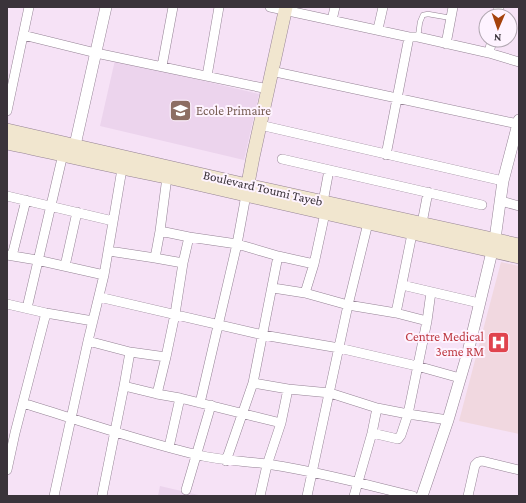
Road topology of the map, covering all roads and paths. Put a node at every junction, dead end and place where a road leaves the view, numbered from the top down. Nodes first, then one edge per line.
1 (29, 7) edge
2 (106, 7) edge
3 (173, 7) edge
4 (219, 7) edge
5 (270, 7) edge
6 (335, 7) edge
7 (383, 7) edge
8 (453, 7) edge
9 (285, 9) edge
10 (451, 18) junction
11 (332, 20) junction
12 (378, 29) junction
13 (23, 35) junction
14 (413, 37) junction
15 (446, 44) junction
16 (490, 48) edge
17 (96, 52) junction
18 (489, 53) junction
19 (519, 62) edge
20 (162, 66) junction
21 (271, 71) junction
22 (207, 76) junction
23 (268, 89) junction
24 (397, 98) junction
25 (7, 112) edge
26 (518, 122) edge
27 (260, 125) junction
28 (7, 130) edge
29 (7, 143) edge
30 (70, 152) junction
31 (386, 155) junction
32 (282, 159) dead end
33 (123, 163) junction
34 (329, 170) junction
35 (167, 177) junction
36 (503, 181) junction
37 (246, 190) junction
38 (428, 192) junction
39 (7, 196) edge
40 (26, 200) junction
41 (501, 201) junction
42 (482, 205) dead end
43 (50, 206) junction
44 (519, 206) edge
45 (324, 207) junction
46 (77, 212) junction
47 (113, 221) junction
48 (368, 223) junction
49 (422, 223) junction
50 (160, 231) junction
51 (412, 234) junction
52 (189, 237) junction
53 (237, 244) junction
54 (494, 245) junction
55 (519, 245) edge
56 (109, 251) junction
57 (10, 255) edge
58 (278, 256) junction
59 (519, 257) edge
60 (155, 258) junction
61 (37, 260) junction
62 (182, 264) junction
63 (314, 264) junction
64 (65, 266) junction
65 (104, 275) junction
66 (402, 285) junction
67 (273, 288) junction
68 (431, 292) junction
69 (305, 293) junction
70 (99, 297) junction
71 (479, 303) junction
72 (7, 304) edge
73 (348, 305) junction
74 (27, 308) junction
75 (46, 313) junction
76 (396, 313) junction
77 (175, 314) junction
78 (93, 321) junction
79 (427, 321) junction
80 (218, 325) junction
81 (263, 335) junction
82 (88, 341) junction
83 (340, 348) junction
84 (130, 352) junction
85 (166, 357) junction
86 (417, 366) junction
87 (460, 378) junction
88 (253, 383) junction
89 (124, 386) junction
90 (288, 389) junction
91 (330, 393) junction
92 (157, 394) junction
93 (180, 398) junction
94 (23, 403) junction
95 (200, 403) junction
96 (211, 405) junction
97 (377, 408) junction
98 (242, 413) junction
99 (408, 414) junction
100 (71, 417) junction
101 (448, 420) junction
102 (281, 423) junction
103 (115, 432) junction
104 (372, 433) junction
105 (169, 447) junction
106 (197, 455) junction
107 (226, 460) junction
108 (267, 465) junction
109 (7, 470) edge
110 (519, 470) edge
111 (311, 472) junction
112 (357, 482) junction
113 (186, 490) dead end
114 (54, 496) edge
115 (102, 496) edge
116 (260, 496) edge
117 (306, 496) edge
118 (354, 496) edge
119 (413, 496) edge
120 (422, 496) edge
121 (468, 496) edge

1 - 13 street
2 - 17 street
3 - 20 street
4 - 22 street
5 - 9 street
6 - 11 street
7 - 12 street
8 - 10 street
9 - 11 street
9 - 21 main road
10 - 14 lane
10 - 15 street
11 - 12 street
12 - 14 street
13 - 17 street
13 - 25 street
14 - 15 street
14 - 24 street
15 - 18 street
16 - 18 street
17 - 20 street
17 - 30 street
18 - 19 street
20 - 22 street
21 - 23 main road
21 - 24 street
22 - 23 street
23 - 27 main road
24 - 26 street
24 - 31 street
26 - 36 street
27 - 31 street
27 - 37 main road
28 - 30 main road, Boulevard Toumi Tayeb
29 - 30 main road, Boulevard Toumi Tayeb
30 - 33 main road, Boulevard Toumi Tayeb
30 - 43 street
31 - 36 street
32 - 34 street
33 - 35 main road, Boulevard Toumi Tayeb
33 - 37 main road, Boulevard Toumi Tayeb
33 - 47 street
34 - 38 street
34 - 45 street
35 - 37 main road, Boulevard Toumi Tayeb
35 - 50 street
36 - 41 street
37 - 45 main road, Boulevard Toumi Tayeb
37 - 53 street
38 - 42 street
38 - 49 street
39 - 40 street
40 - 43 street
40 - 57 street
41 - 44 street
41 - 54 street
43 - 46 street
43 - 61 street
45 - 48 main road, Boulevard Toumi Tayeb
45 - 49 main road, Boulevard Toumi Tayeb
45 - 63 street
46 - 47 street
46 - 64 street
47 - 56 street
48 - 51 main road, Boulevard Toumi Tayeb
48 - 73 street
49 - 54 main road, Boulevard Toumi Tayeb
50 - 52 street
50 - 60 street
51 - 54 main road, Boulevard Toumi Tayeb
51 - 66 street
52 - 53 street
52 - 62 street
53 - 58 street
53 - 80 street
54 - 55 main road, Boulevard Toumi Tayeb
54 - 59 main road, Boulevard Toumi Tayeb
54 - 71 street
56 - 60 street
56 - 65 street
57 - 61 street
58 - 63 street
58 - 67 street
60 - 62 street
61 - 64 street
61 - 74 street
62 - 77 street
63 - 69 street
64 - 65 street
65 - 70 street
66 - 68 street
66 - 76 street
67 - 69 street
67 - 81 street
68 - 71 street
68 - 79 street
69 - 73 street
70 - 77 street
70 - 78 street
71 - 87 street
72 - 74 street
73 - 76 street
73 - 83 street
74 - 75 street
75 - 78 street
75 - 94 street
76 - 79 street
77 - 80 street
77 - 85 street
78 - 82 street
79 - 86 street
80 - 81 street
80 - 95 street
81 - 83 street
81 - 88 street
82 - 84 street
82 - 100 street
83 - 86 street
83 - 91 street
84 - 85 street
84 - 89 street
85 - 92 street
86 - 87 street
86 - 99 street
87 - 101 street
88 - 90 street
88 - 98 street
89 - 92 street
89 - 103 street
90 - 91 street
90 - 102 street
91 - 97 street
91 - 111 street
92 - 93 street
93 - 95 street
93 - 105 street
94 - 100 street
94 - 109 street
95 - 96 street
96 - 98 street
96 - 106 street
97 - 99 street
97 - 104 street
98 - 102 street
98 - 107 street
99 - 101 street
99 - 104 street
100 - 103 street
100 - 114 street
101 - 120 street
102 - 108 street
103 - 105 street
103 - 115 street
104 - 112 street
105 - 106 street
106 - 107 street
106 - 113 street
107 - 108 street
108 - 111 street
108 - 116 street
110 - 121 street
111 - 112 street
111 - 117 street
112 - 118 street
112 - 119 street

